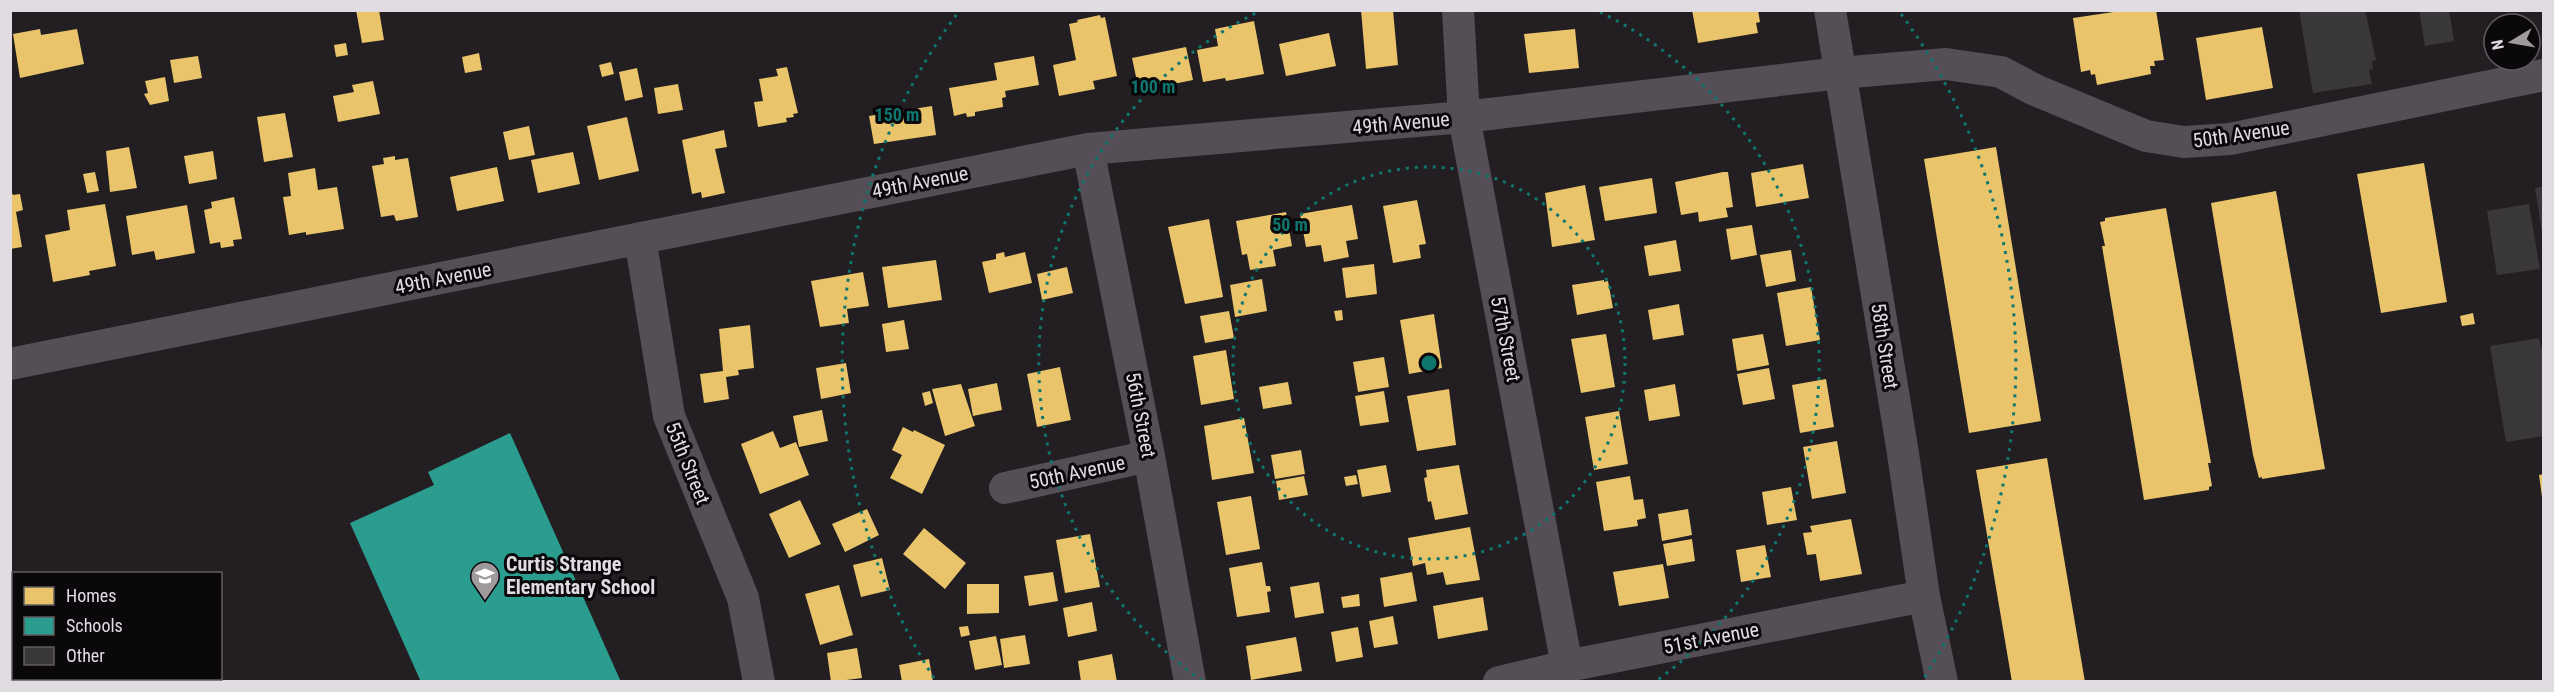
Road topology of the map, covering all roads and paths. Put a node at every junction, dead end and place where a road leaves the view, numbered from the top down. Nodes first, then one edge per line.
1 (1458, 10) edge
2 (1830, 10) edge
3 (1840, 73) junction
4 (2544, 75) edge
5 (1464, 117) junction
6 (1088, 148) junction
7 (640, 238) junction
8 (10, 364) edge
9 (1149, 456) junction
10 (1005, 488) dead end
11 (1924, 596) junction
12 (1567, 666) junction
13 (759, 681) edge
14 (1190, 681) edge
15 (1499, 681) edge
16 (1942, 681) edge

1 - 5 street, 57th Street
2 - 3 street, 58th Street
3 - 4 street, 50th Avenue
3 - 5 street, 49th Avenue
3 - 11 street, 58th Street
5 - 6 street, 49th Avenue
5 - 12 street, 57th Street
6 - 7 street, 49th Avenue
6 - 9 street, 56th Street
7 - 8 street, 49th Avenue
7 - 13 street, 55th Street
9 - 10 street, 50th Avenue
9 - 14 street, 56th Street
11 - 12 street, 51st Avenue
11 - 16 street, 58th Street
12 - 15 street, 51st Avenue

